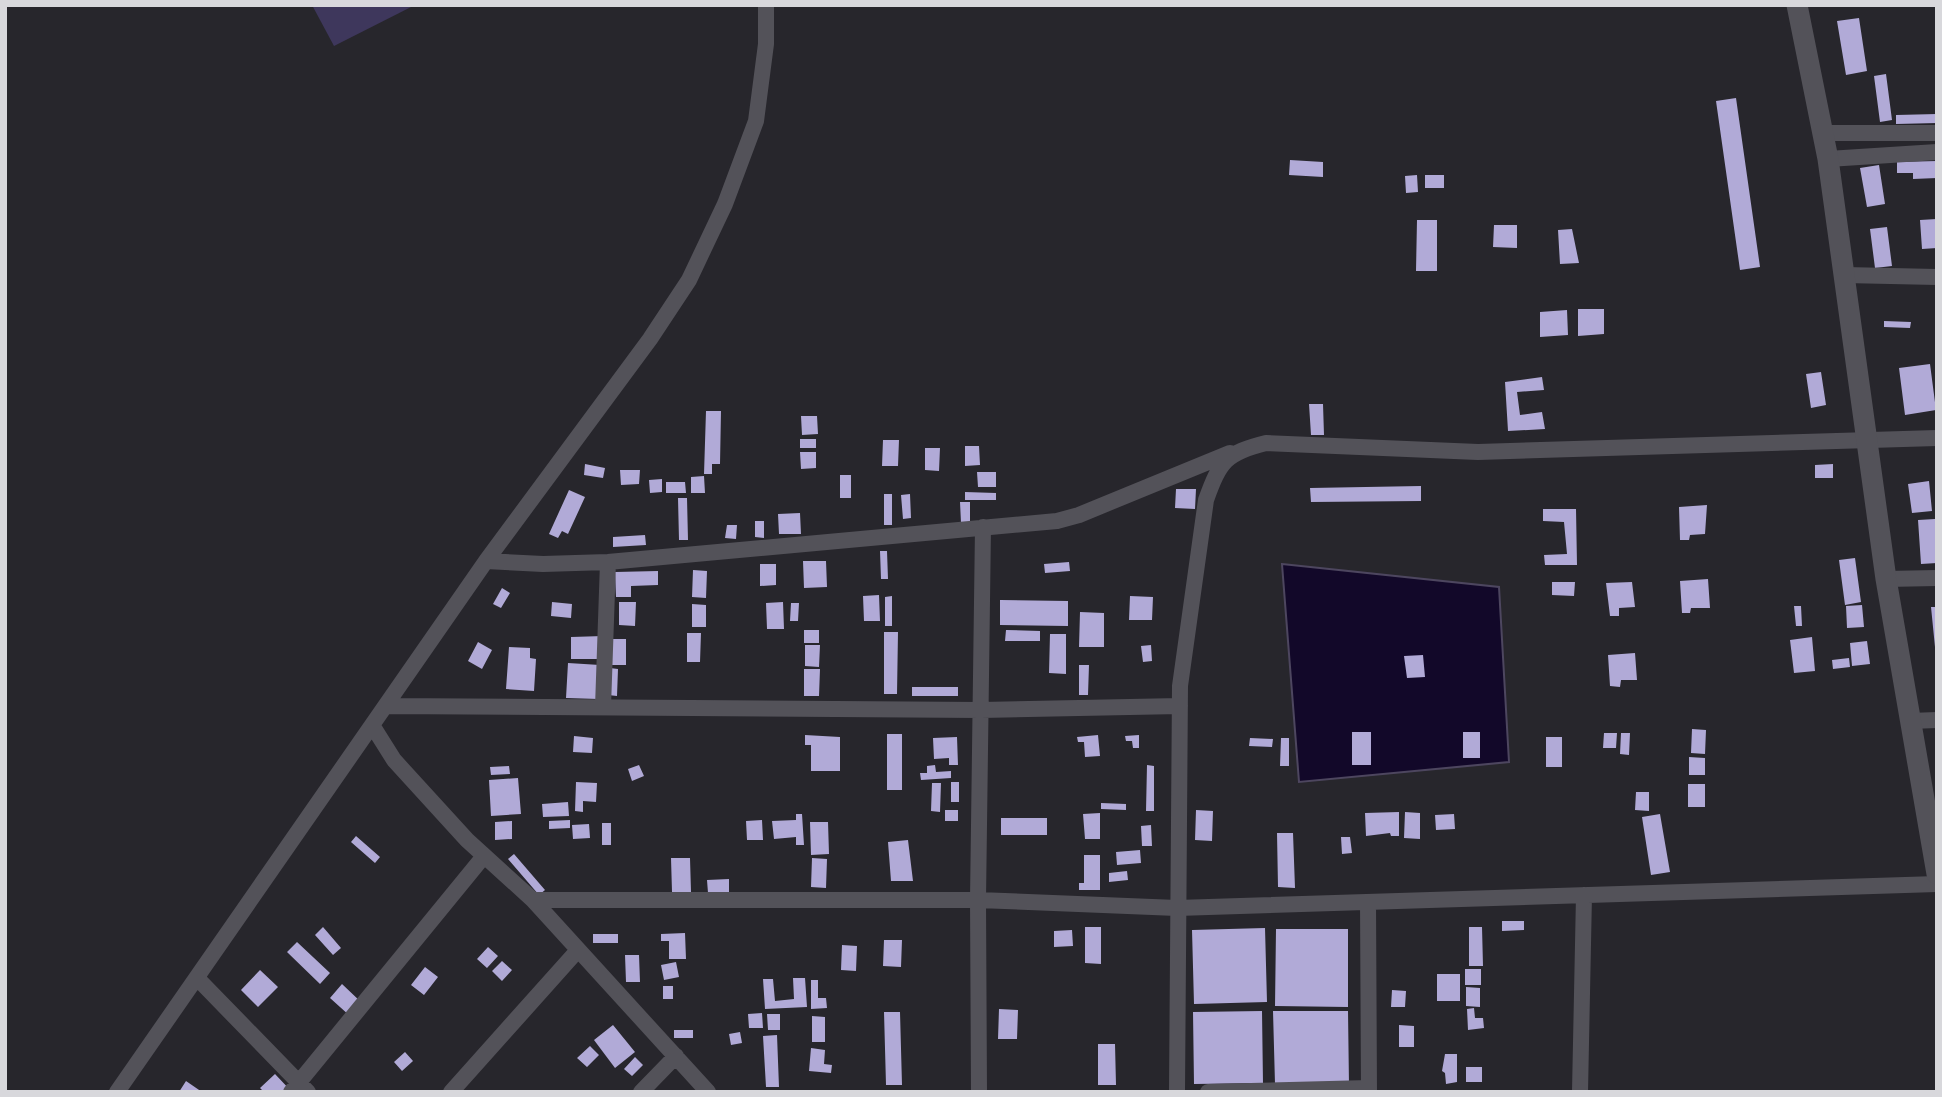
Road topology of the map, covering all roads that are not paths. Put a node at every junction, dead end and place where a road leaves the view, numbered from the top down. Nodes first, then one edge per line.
1 (766, 5) edge
2 (1797, 5) edge
3 (1824, 133) junction
4 (1937, 133) edge
5 (1937, 152) edge
6 (1828, 159) junction
7 (1844, 275) junction
8 (1937, 277) edge
9 (1937, 438) edge
10 (1867, 439) junction
11 (1236, 451) junction
12 (983, 527) junction
13 (486, 561) junction
14 (608, 562) junction
15 (1937, 578) edge
16 (1886, 579) junction
17 (386, 706) junction
18 (1180, 706) junction
19 (603, 707) junction
20 (981, 710) junction
21 (1910, 720) junction
22 (1937, 720) edge
23 (372, 725) junction
24 (484, 856) junction
25 (1937, 874) edge
26 (1937, 884) edge
27 (1584, 895) junction
28 (533, 900) junction
29 (978, 901) junction
30 (1368, 902) junction
31 (1177, 908) junction
32 (578, 950) junction
33 (197, 978) junction
34 (676, 1056) junction
35 (300, 1088) edge
36 (1368, 1090) edge
37 (117, 1092) edge
38 (451, 1092) edge
39 (641, 1092) edge
40 (708, 1092) edge
41 (979, 1092) edge
42 (1177, 1092) edge
43 (1208, 1092) edge
44 (1580, 1092) edge

1 - 13 street
2 - 3 main road
3 - 4 street
3 - 6 main road
5 - 6 street
6 - 7 main road
7 - 8 street
7 - 10 main road
9 - 10 street
10 - 11 street
10 - 16 main road
11 - 12 street
11 - 18 street
12 - 14 street
12 - 20 street
13 - 14 street
13 - 17 street
14 - 19 street
15 - 16 street
16 - 21 main road
17 - 19 street
17 - 23 street
18 - 20 street
18 - 31 street
19 - 20 street
20 - 29 street
21 - 22 street
21 - 25 main road
23 - 24 street
23 - 33 street
24 - 28 street
24 - 35 street
26 - 27 street
27 - 30 street
27 - 44 street
28 - 29 street
28 - 32 street
29 - 31 street
29 - 41 street
30 - 31 street
30 - 36 street
31 - 42 street
32 - 34 street
32 - 38 street
33 - 35 street
33 - 37 street
34 - 39 street
34 - 40 street
36 - 43 street

